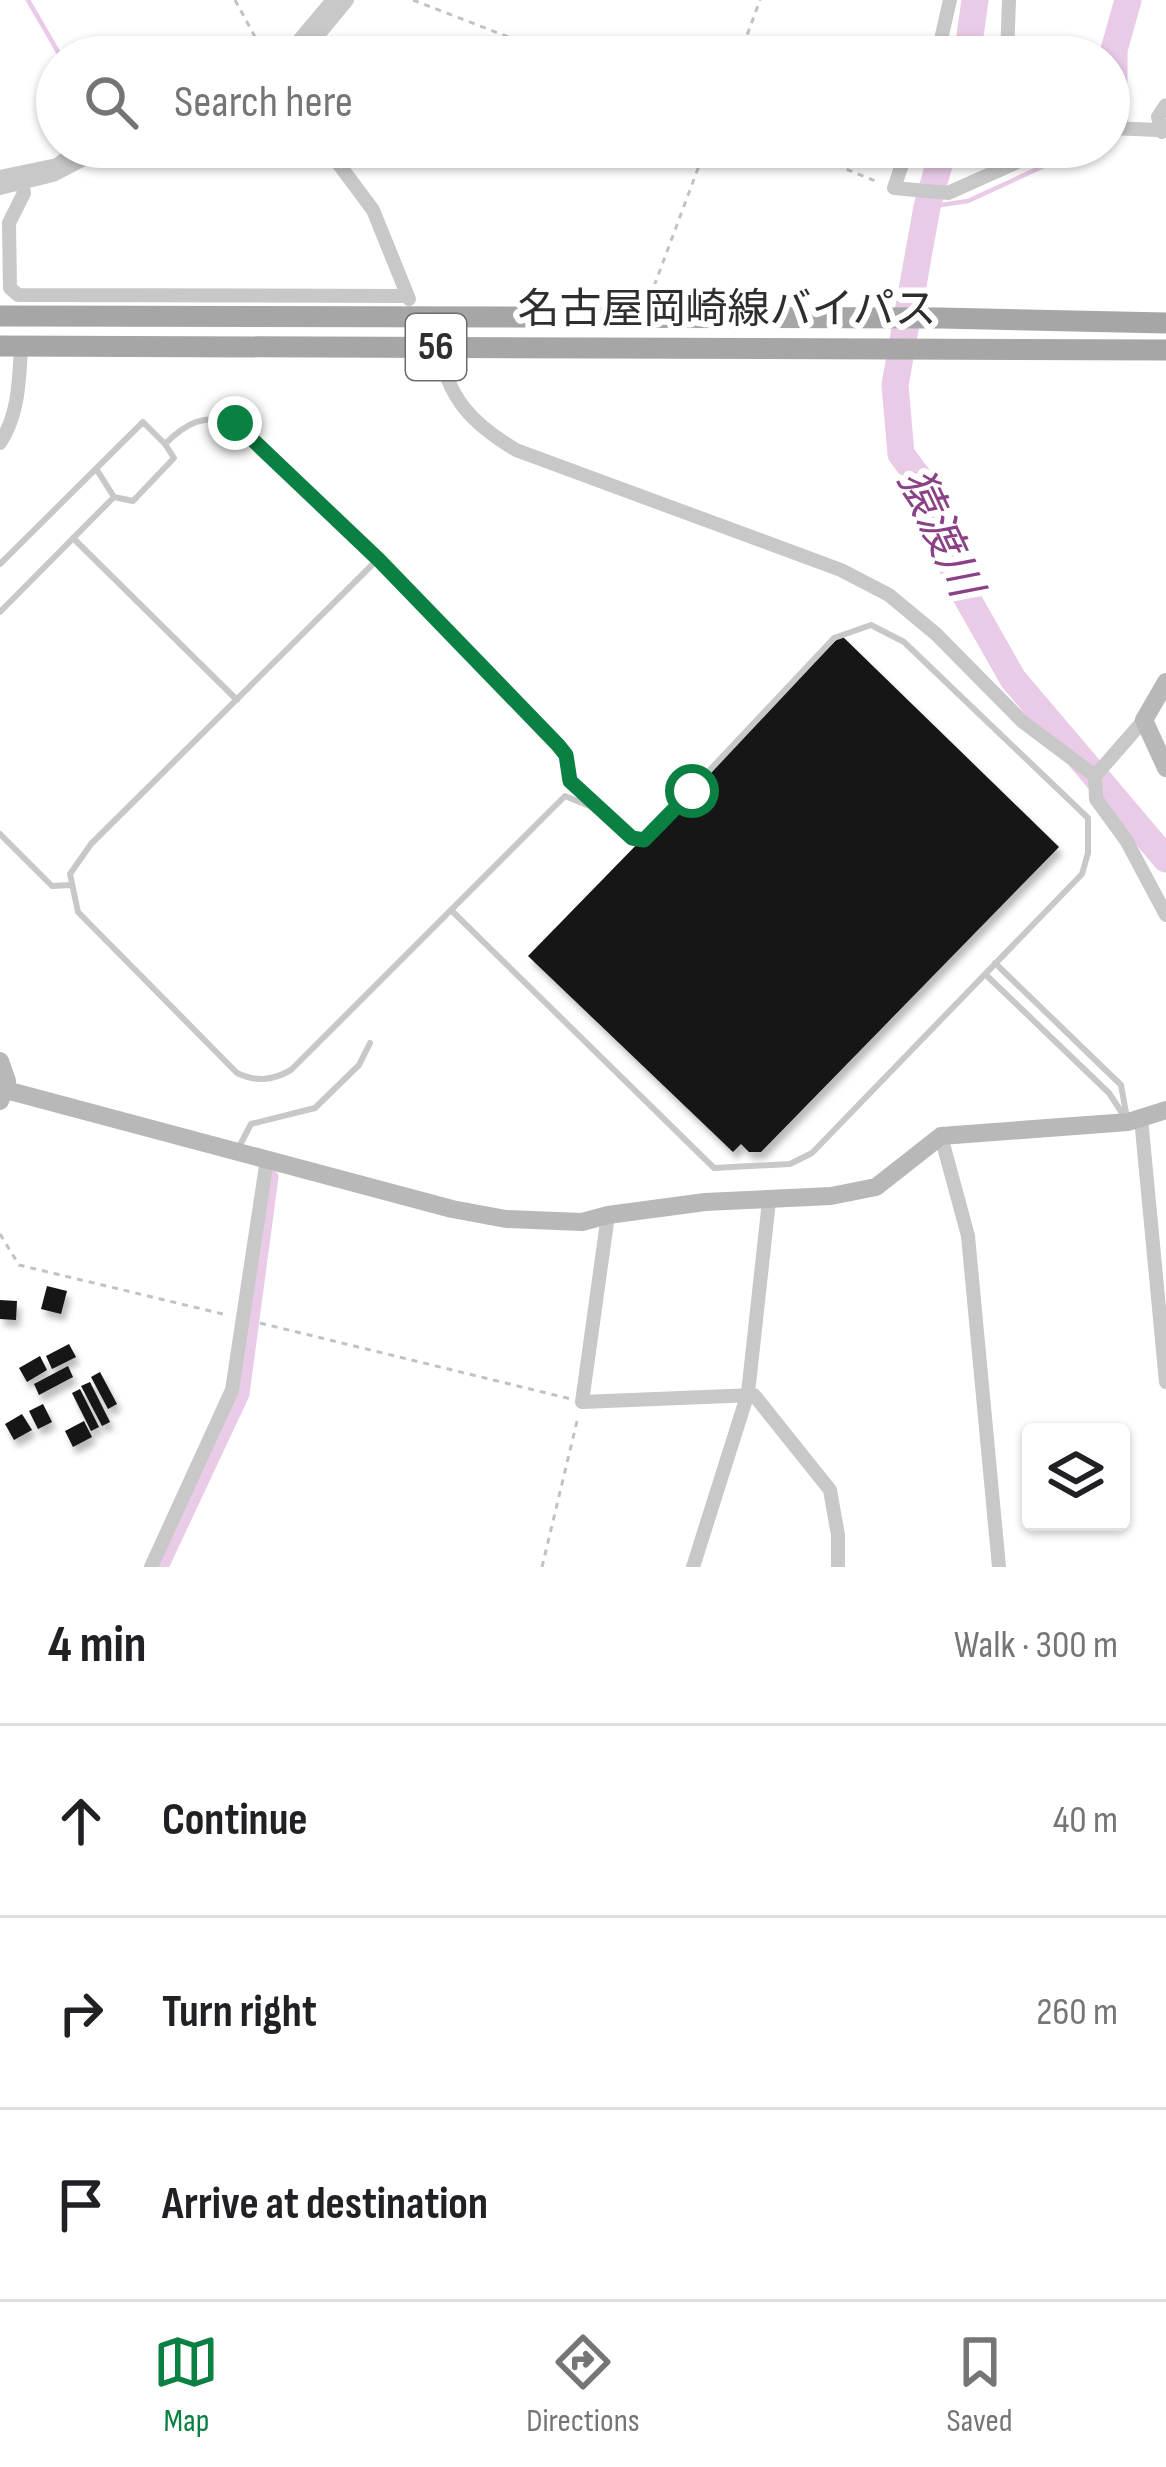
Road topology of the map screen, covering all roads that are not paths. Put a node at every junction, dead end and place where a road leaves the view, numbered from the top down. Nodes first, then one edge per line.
1 (333, 0) edge
2 (347, 0) edge
3 (950, 0) edge
4 (1009, 0) edge
5 (303, 36) edge
6 (317, 36) edge
7 (942, 36) edge
8 (1008, 36) edge
9 (1166, 105) edge
10 (1130, 130) edge
11 (1162, 132) edge
12 (42, 168) edge
13 (66, 168) edge
14 (342, 168) edge
15 (903, 168) edge
16 (1004, 168) edge
17 (0, 177) edge
18 (22, 182) junction
19 (0, 194) edge
20 (412, 306) junction
21 (0, 316) edge
22 (1166, 322) edge
23 (11, 346) edge
24 (440, 347) junction
25 (1166, 350) edge
26 (0, 442) edge
27 (165, 444) junction
28 (96, 468) junction
29 (114, 497) junction
30 (74, 538) junction
31 (379, 560) junction
32 (0, 564) edge
33 (0, 612) edge
34 (1166, 682) edge
35 (237, 700) junction
36 (1144, 720) junction
37 (1166, 768) edge
38 (1095, 776) junction
39 (598, 810) junction
40 (0, 834) edge
41 (70, 885) junction
42 (452, 911) junction
43 (1166, 915) edge
44 (994, 962) junction
45 (984, 973) junction
46 (370, 1043) dead end
47 (0, 1061) edge
48 (3, 1096) edge
49 (1166, 1110) edge
50 (1134, 1120) junction
51 (941, 1136) junction
52 (238, 1151) junction
53 (267, 1159) junction
54 (769, 1201) junction
55 (608, 1215) junction
56 (1166, 1382) edge
57 (748, 1393) junction
58 (151, 1567) edge
59 (693, 1567) edge
60 (838, 1567) edge
61 (999, 1567) edge

1 - 5 street
2 - 6 street
3 - 7 street
4 - 8 street
9 - 11 street
10 - 11 street
12 - 17 street
13 - 18 street
14 - 20 street
15 - 16 street
18 - 19 street
18 - 20 street
20 - 21 main road, 名古屋岡崎線バイパス / 56
20 - 22 main road, 名古屋岡崎線バイパス / 56
23 - 24 main road, 名古屋岡崎線バイパス / 56
23 - 26 street
24 - 25 main road, 名古屋岡崎線バイパス / 56
24 - 38 street
27 - 28 lane
27 - 29 lane
27 - 31 lane
28 - 29 lane
28 - 32 lane
29 - 30 lane
30 - 33 lane
30 - 35 lane
31 - 35 lane
31 - 39 lane
34 - 36 street
35 - 41 lane
36 - 37 street
36 - 38 street
38 - 43 street
39 - 42 lane
39 - 44 lane
40 - 41 lane
41 - 42 lane
42 - 45 lane
44 - 45 lane
44 - 50 lane
45 - 50 lane
46 - 52 lane
47 - 48 street
48 - 52 street
49 - 50 street
50 - 51 street
50 - 56 street
51 - 54 street
51 - 61 street
52 - 53 street
53 - 55 street
53 - 58 street
54 - 55 street
54 - 57 street
55 - 57 street
57 - 59 street
57 - 60 street

